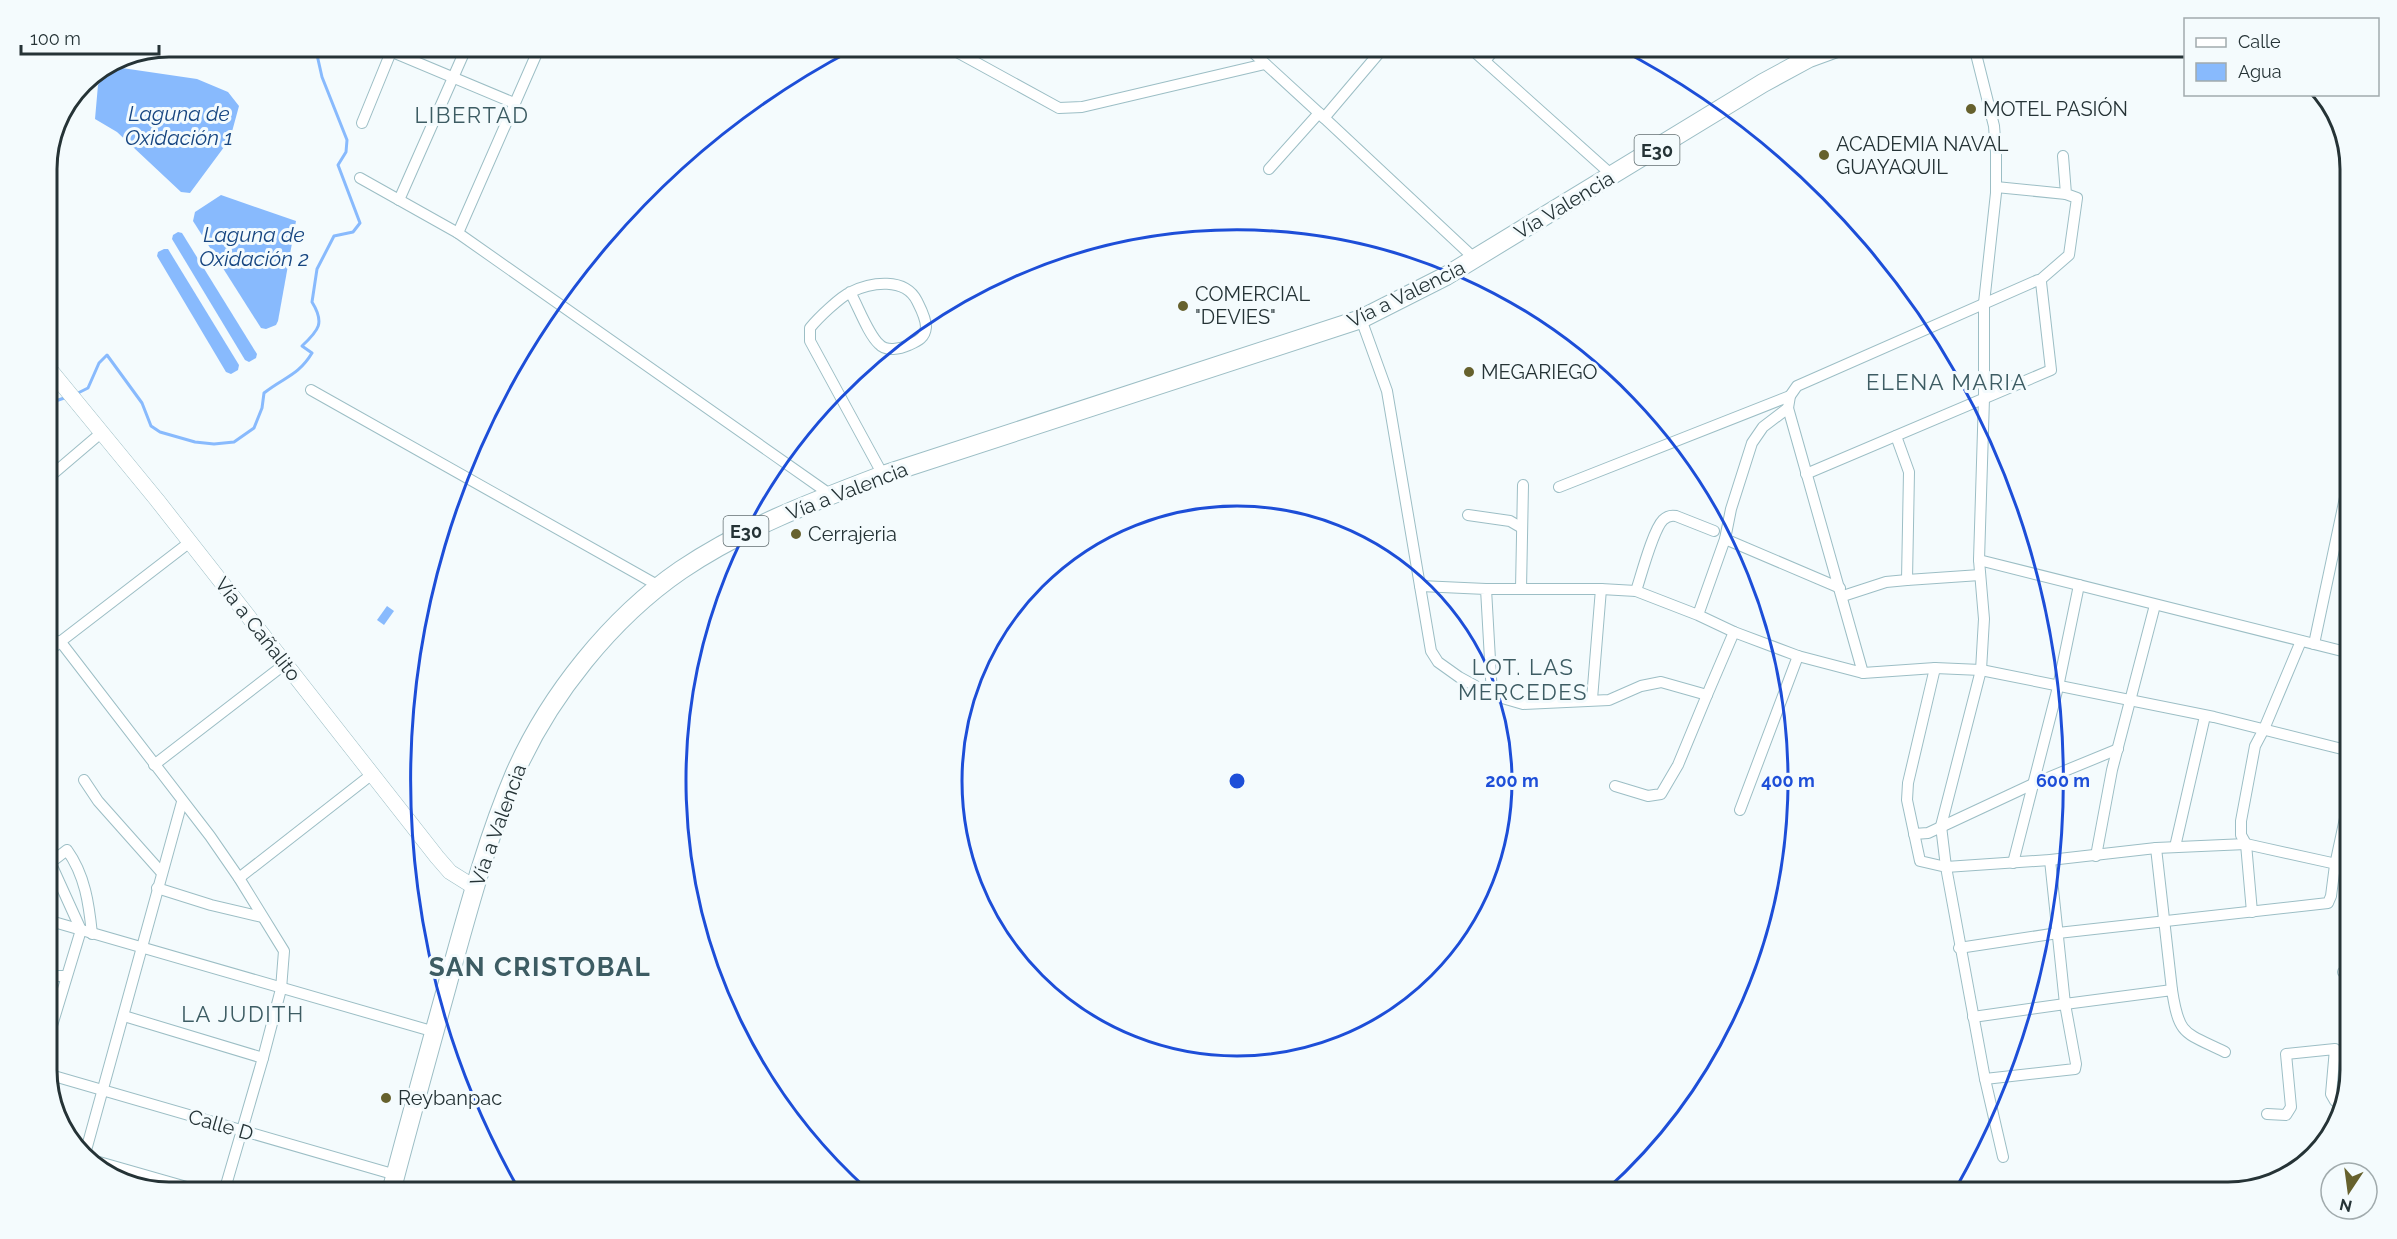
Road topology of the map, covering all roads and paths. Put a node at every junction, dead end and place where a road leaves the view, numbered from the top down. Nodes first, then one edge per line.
1 (388, 57) edge
2 (408, 57) edge
3 (462, 57) edge
4 (535, 57) edge
5 (966, 57) edge
6 (1258, 57) edge
7 (1262, 57) edge
8 (1375, 57) edge
9 (1480, 57) edge
10 (1488, 57) edge
11 (1798, 57) edge
12 (1977, 57) edge
13 (1261, 60) junction
14 (1485, 61) junction
15 (453, 78) junction
16 (514, 103) junction
17 (1321, 116) junction
18 (362, 123) dead end
19 (2063, 156) dead end
20 (1269, 169) dead end
21 (1613, 176) junction
22 (360, 178) dead end
23 (1996, 187) junction
24 (2066, 194) junction
25 (399, 200) junction
26 (458, 233) junction
27 (1475, 259) junction
28 (2039, 281) junction
29 (850, 292) junction
30 (1984, 303) junction
31 (1361, 319) junction
32 (57, 379) edge
33 (311, 390) dead end
34 (1984, 398) junction
35 (1789, 402) junction
36 (1765, 406) junction
37 (101, 433) junction
38 (1896, 436) junction
39 (1752, 443) junction
40 (57, 470) edge
41 (1806, 474) junction
42 (883, 475) junction
43 (1523, 485) dead end
44 (1559, 487) dead end
45 (831, 495) junction
46 (1468, 515) dead end
47 (2340, 524) edge
48 (1522, 528) junction
49 (1714, 531) dead end
50 (2338, 534) joint
51 (1725, 539) junction
52 (190, 542) junction
53 (1979, 560) junction
54 (1980, 575) junction
55 (1907, 580) junction
56 (2079, 585) junction
57 (659, 586) junction
58 (1420, 586) junction
59 (1486, 589) junction
60 (1521, 589) junction
61 (1601, 590) junction
62 (1636, 591) junction
63 (1841, 592) junction
64 (2155, 604) junction
65 (1698, 615) junction
66 (1734, 632) junction
67 (60, 641) junction
68 (2301, 641) junction
69 (57, 644) edge
70 (2314, 644) junction
71 (2340, 650) edge
72 (1798, 656) junction
73 (285, 664) junction
74 (1935, 668) junction
75 (1981, 670) junction
76 (1863, 672) junction
77 (2058, 687) junction
78 (1492, 695) junction
79 (1707, 695) junction
80 (1592, 699) junction
81 (2130, 701) junction
82 (2205, 716) junction
83 (2264, 729) junction
84 (2340, 748) edge
85 (2118, 749) junction
86 (154, 765) junction
87 (371, 775) junction
88 (84, 780) dead end
89 (2033, 784) junction
90 (1615, 786) dead end
91 (182, 802) junction
92 (1740, 810) dead end
93 (1941, 826) junction
94 (1914, 834) junction
95 (2340, 842) edge
96 (2246, 844) junction
97 (2175, 847) junction
98 (2156, 848) junction
99 (57, 855) edge
100 (2096, 856) junction
101 (2050, 860) junction
102 (2013, 863) junction
103 (2335, 865) junction
104 (2340, 866) edge
105 (1946, 867) junction
106 (162, 873) junction
107 (57, 878) edge
108 (239, 878) junction
109 (474, 887) junction
110 (158, 888) junction
111 (2252, 912) junction
112 (262, 917) junction
113 (2166, 921) junction
114 (57, 923) edge
115 (81, 930) junction
116 (2058, 933) junction
117 (92, 934) junction
118 (1959, 948) junction
119 (143, 950) junction
120 (57, 976) edge
121 (66, 976) junction
122 (280, 988) junction
123 (2172, 990) junction
124 (2065, 1004) junction
125 (57, 1007) edge
126 (124, 1016) junction
127 (1973, 1017) junction
128 (435, 1032) junction
129 (2225, 1052) dead end
130 (263, 1058) junction
131 (57, 1077) edge
132 (1985, 1078) junction
133 (102, 1091) junction
134 (2335, 1101) edge
135 (2267, 1114) dead end
136 (242, 1130) junction
137 (87, 1146) edge
138 (2003, 1157) dead end
139 (112, 1166) edge
140 (169, 1182) edge
141 (227, 1182) edge
142 (387, 1182) edge
143 (394, 1182) edge

1 - 18 street
2 - 15 street
3 - 15 street
4 - 16 street
5 - 13 street
6 - 13 street
7 - 13 street
8 - 17 street
9 - 14 street
10 - 14 street
11 - 21 highway, Vía Valencia / E30
12 - 23 street
13 - 17 street
14 - 21 street
15 - 16 street
15 - 25 street
16 - 26 street
17 - 20 street
17 - 27 street
19 - 24 street
21 - 27 highway, Vía Valencia / E30
22 - 25 street
23 - 24 street
23 - 30 street
24 - 28 street
25 - 26 street
26 - 45 street
27 - 31 highway, Vía a Valencia / E30
28 - 30 street
28 - 34 street
29 - 29 street
29 - 42 street
30 - 34 street
30 - 35 street
31 - 42 highway, Vía a Valencia / E30
31 - 58 street
32 - 37 main road, Vía a Cañalito
33 - 57 street
34 - 38 street
34 - 53 street
35 - 36 street
35 - 39 street
35 - 41 street
36 - 39 street
36 - 44 street
37 - 40 street
37 - 52 main road, Vía a Cañalito
38 - 41 street
38 - 55 street
39 - 51 street
41 - 63 street
42 - 45 highway, Vía a Valencia / E30
43 - 48 street
45 - 57 highway, Vía a Valencia / E30
46 - 48 street
47 - 50 street
48 - 60 street
49 - 62 street
50 - 70 street
51 - 63 street
51 - 65 street
52 - 67 street
52 - 73 main road, Vía a Cañalito
53 - 54 street
53 - 56 street
54 - 55 street
54 - 75 street
55 - 63 street
56 - 64 street
56 - 77 street
57 - 109 highway, Vía a Valencia / E30
58 - 59 street
58 - 78 street
59 - 60 street
59 - 78 street
60 - 61 street
61 - 62 street
61 - 80 street
62 - 65 street
63 - 76 street
64 - 68 street
64 - 81 street
65 - 66 street
66 - 72 street
66 - 79 street
67 - 69 street
67 - 86 street
68 - 70 street
68 - 83 street
70 - 71 street
72 - 76 street
72 - 92 street
73 - 86 street
73 - 87 main road, Vía a Cañalito
74 - 75 street
74 - 76 street
74 - 94 street
75 - 77 street
75 - 93 street
77 - 81 street
77 - 89 street
78 - 80 street
79 - 80 street
79 - 90 street
81 - 82 street
81 - 85 street
82 - 83 street
82 - 97 street
83 - 84 street
83 - 96 street
85 - 89 street
85 - 100 street
86 - 91 street
87 - 108 street
87 - 109 main road, Vía a Cañalito
88 - 106 street
89 - 93 street
89 - 102 street
91 - 106 street
91 - 108 street
93 - 94 street
93 - 105 street
94 - 105 street
95 - 103 street
96 - 97 street
96 - 103 street
96 - 111 street
97 - 98 street
98 - 100 street
98 - 113 street
99 - 117 street
100 - 101 street
101 - 102 street
101 - 116 street
102 - 105 street
103 - 104 street
103 - 111 street
105 - 118 street
106 - 110 street
107 - 115 street
108 - 112 street
109 - 128 highway, Vía a Valencia / E30
110 - 112 street
110 - 119 street
111 - 113 street
112 - 122 street
113 - 116 street
113 - 123 street
114 - 115 street
115 - 117 street
115 - 121 street
116 - 118 street
116 - 124 street
117 - 119 street
118 - 127 street
119 - 122 street
119 - 126 street
120 - 121 street
121 - 125 street
122 - 128 street
122 - 130 street
123 - 124 street
123 - 129 street
124 - 127 street
124 - 132 street
126 - 130 street
126 - 133 street
127 - 132 street
128 - 143 highway, Vía a Valencia / E30
130 - 136 street
131 - 133 street, Calle D
132 - 138 street
133 - 136 street, Calle D
133 - 137 street
134 - 135 street
136 - 141 street
136 - 142 street, Calle D
139 - 140 street

